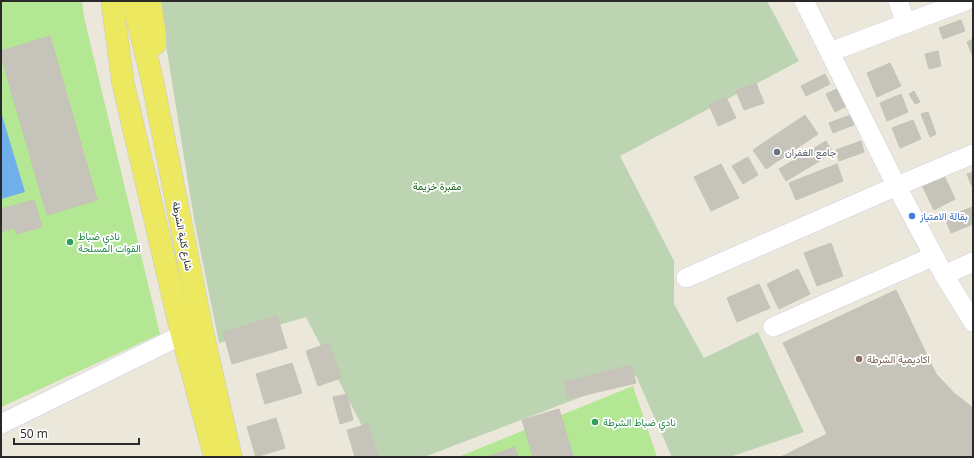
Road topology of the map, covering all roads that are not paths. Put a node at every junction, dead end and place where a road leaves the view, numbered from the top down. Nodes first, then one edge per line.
1 (98, 1) edge
2 (804, 1) edge
3 (898, 1) edge
4 (965, 1) edge
5 (140, 5) edge
6 (113, 9) edge
7 (906, 24) junction
8 (830, 52) junction
9 (124, 83) junction
10 (973, 154) edge
11 (897, 187) junction
12 (934, 256) junction
13 (973, 262) edge
14 (944, 275) junction
15 (686, 278) dead end
16 (973, 322) edge
17 (773, 327) dead end
18 (182, 335) junction
19 (1, 424) edge
20 (215, 457) edge
21 (231, 457) edge

1 - 9 main road
2 - 8 street
3 - 7 street
4 - 7 street
5 - 21 main road, شارع كلية الشرطة
6 - 9 main road
7 - 8 street
8 - 11 street
9 - 18 main road
10 - 11 street
11 - 12 street
11 - 15 street
12 - 14 street
12 - 17 street
13 - 14 street
14 - 16 street
18 - 19 street
18 - 20 main road

